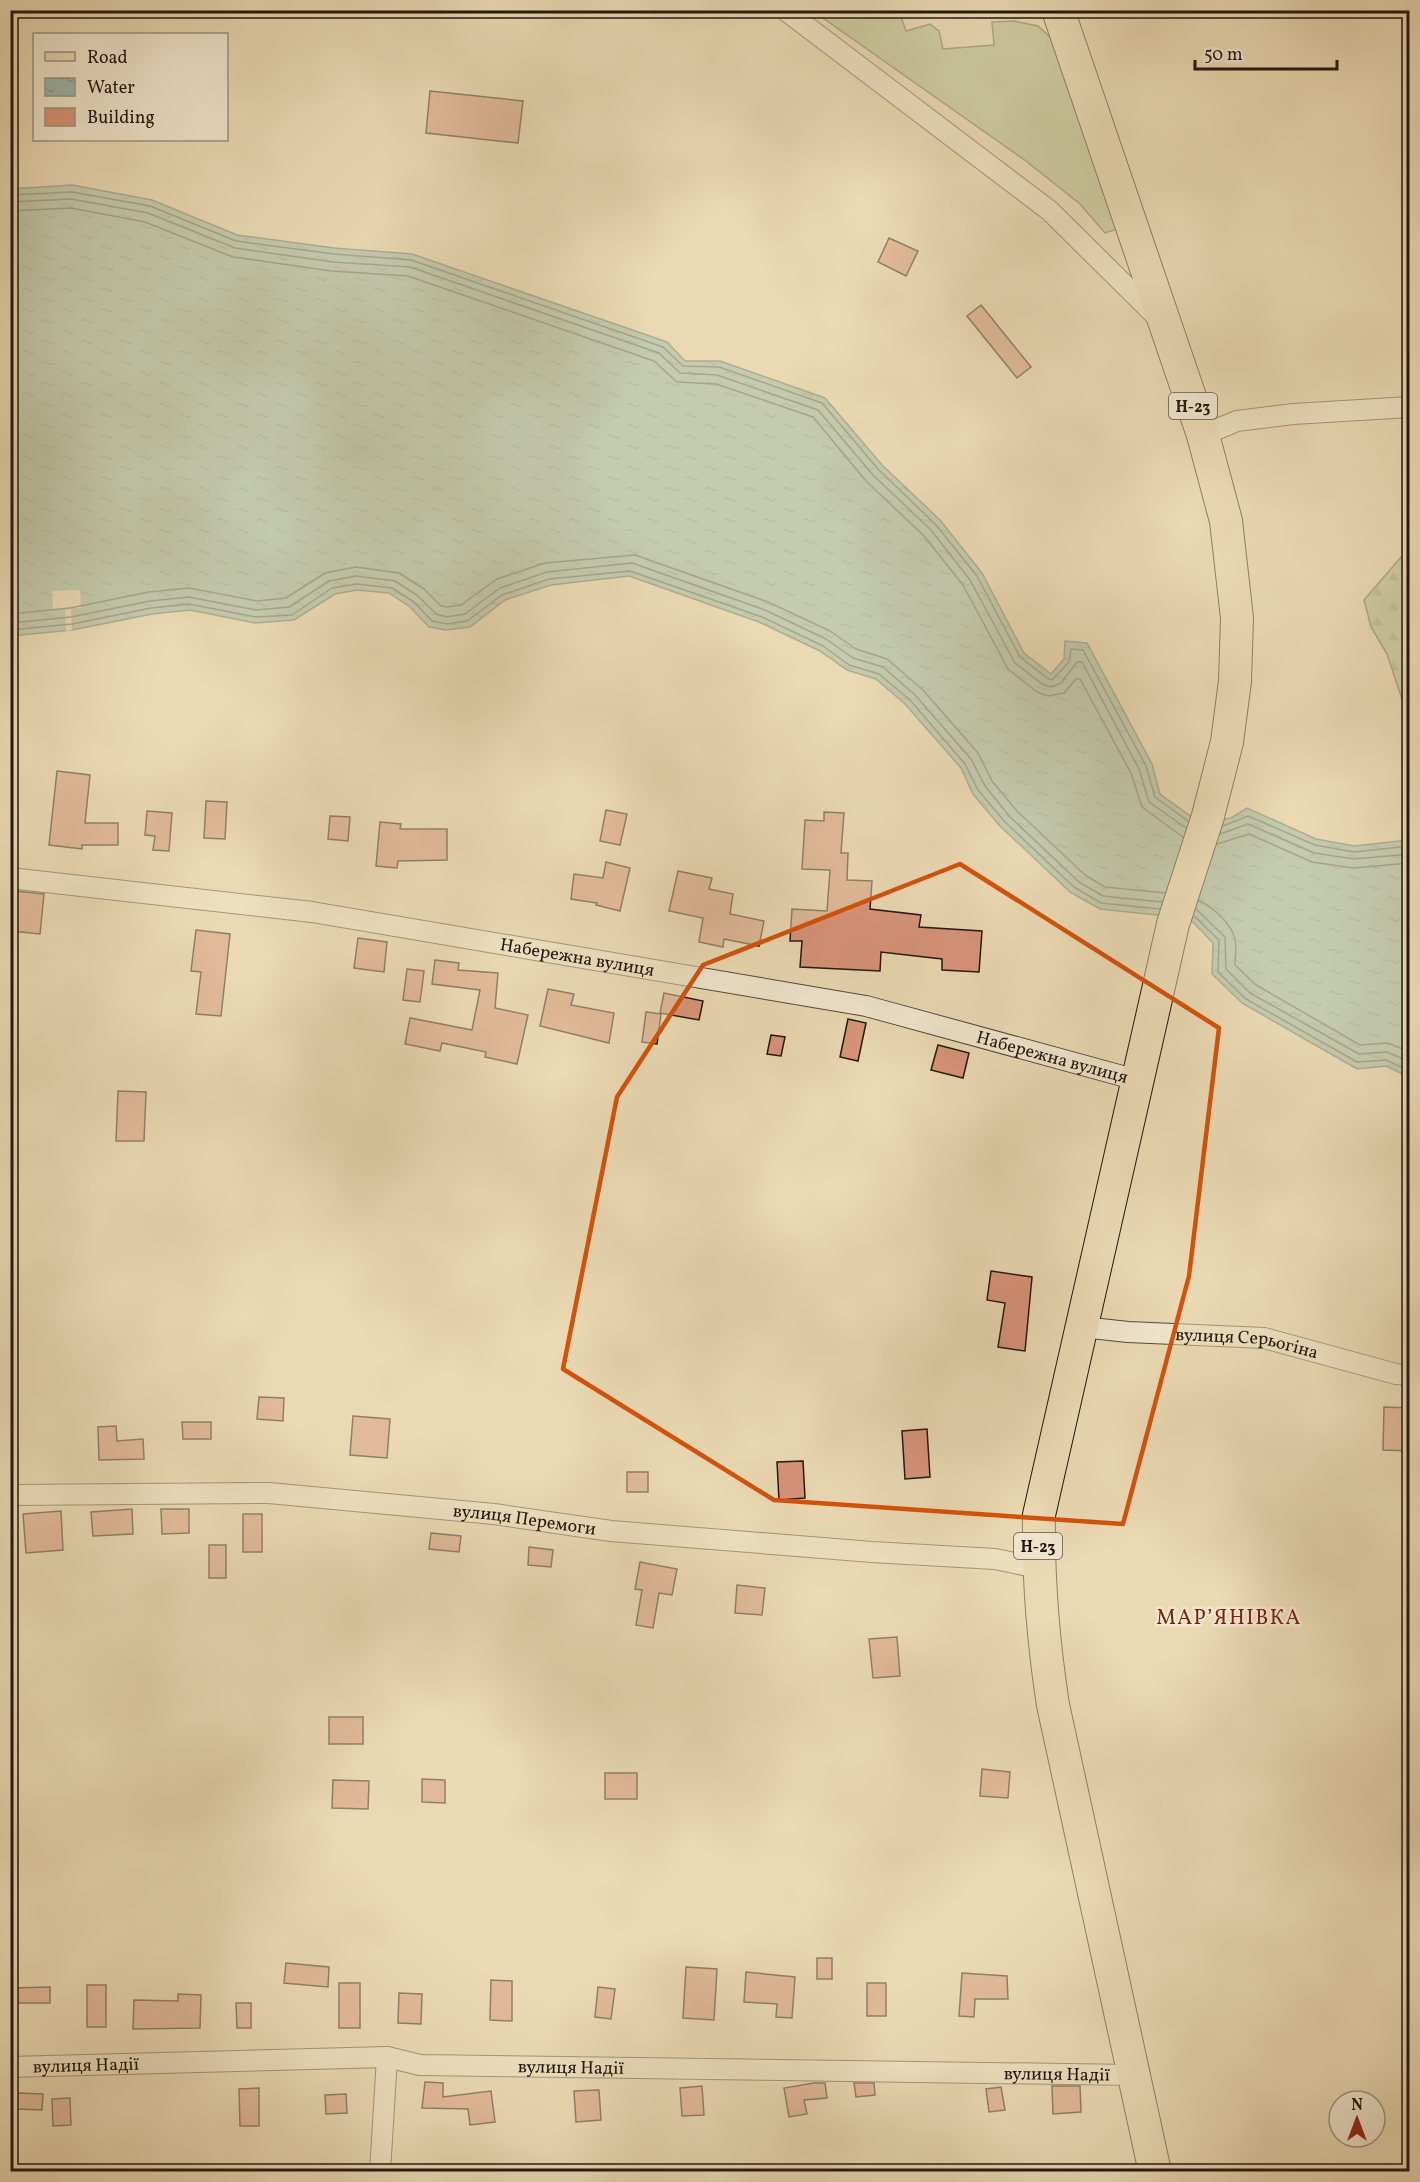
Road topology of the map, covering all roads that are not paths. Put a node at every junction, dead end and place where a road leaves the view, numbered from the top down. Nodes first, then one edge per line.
1 (785, 10) edge
2 (1058, 10) edge
3 (1164, 324) junction
4 (1410, 407) edge
5 (1203, 435) junction
6 (10, 878) edge
7 (1137, 1080) junction
8 (1082, 1327) junction
9 (1410, 1375) edge
10 (10, 1495) edge
11 (1038, 1568) junction
12 (387, 2057) junction
13 (10, 2067) edge
14 (1133, 2075) junction
15 (380, 2172) edge
16 (1155, 2172) edge

1 - 3 street
2 - 3 main road, Н-23
3 - 5 main road, Н-23
4 - 5 street
5 - 7 main road, Н-23
6 - 7 street, Набережна вулиця
7 - 8 main road, Н-23
8 - 9 street, вулиця Серьогіна
8 - 11 main road, Н-23
10 - 11 street, вулиця Перемоги
11 - 14 main road, Н-23
12 - 13 street, вулиця Надії
12 - 14 street, вулиця Надії
12 - 15 street
14 - 16 main road, Н-23

